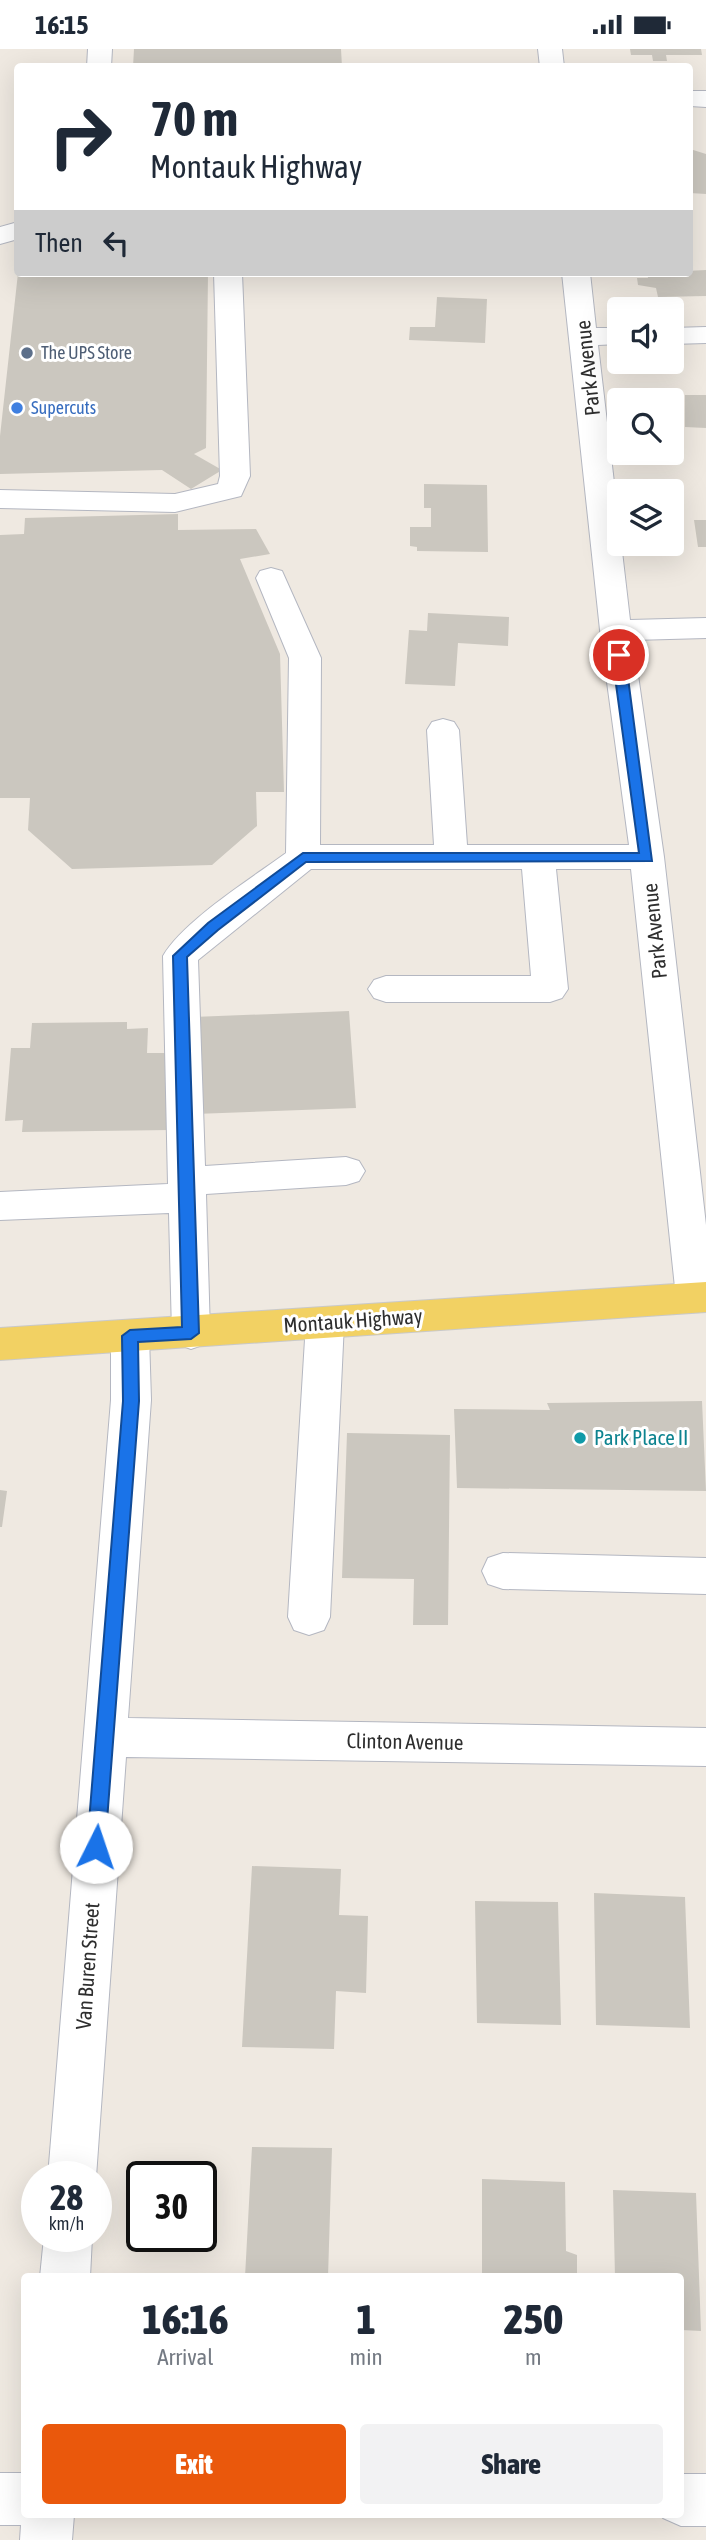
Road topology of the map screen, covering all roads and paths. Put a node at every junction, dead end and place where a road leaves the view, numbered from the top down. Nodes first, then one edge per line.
1 (228, 277) edge
2 (577, 277) edge
3 (706, 335) edge
4 (684, 336) edge
5 (585, 337) junction
6 (607, 337) edge
7 (0, 499) edge
8 (271, 578) dead end
9 (706, 628) edge
10 (616, 630) junction
11 (443, 730) dead end
12 (303, 857) junction
13 (451, 857) junction
14 (538, 857) junction
15 (647, 857) junction
16 (386, 989) dead end
17 (691, 1130) edge
18 (346, 1171) dead end
19 (186, 1189) junction
20 (0, 1206) edge
21 (701, 1297) edge
22 (325, 1323) junction
23 (191, 1333) junction
24 (130, 1336) junction
25 (0, 1345) edge
26 (503, 1571) dead end
27 (706, 1576) edge
28 (309, 1617) dead end
29 (104, 1737) junction
30 (706, 1747) edge
31 (73, 2161) edge
32 (67, 2252) edge
33 (65, 2273) edge
34 (0, 2499) edge
35 (21, 2499) edge
36 (684, 2500) edge
37 (706, 2500) edge
38 (48, 2518) edge
39 (46, 2540) edge

1 - 7 street
2 - 5 street, Park Avenue
3 - 4 street
5 - 6 street
5 - 10 street, Park Avenue
8 - 12 street
9 - 10 street
10 - 15 street, Park Avenue
11 - 13 street
12 - 13 street
12 - 19 street
13 - 14 street
14 - 15 street
14 - 16 street
15 - 17 street, Park Avenue
17 - 21 street, Park Avenue
18 - 19 street
19 - 20 street
19 - 23 street
21 - 22 main road, Montauk Highway
22 - 23 main road, Montauk Highway
22 - 28 street
23 - 24 main road, Montauk Highway
24 - 25 main road, Montauk Highway
24 - 29 street, Van Buren Street
26 - 27 street
29 - 30 street, Clinton Avenue
29 - 31 street, Van Buren Street
32 - 33 street
34 - 35 street
36 - 37 street
38 - 39 street

